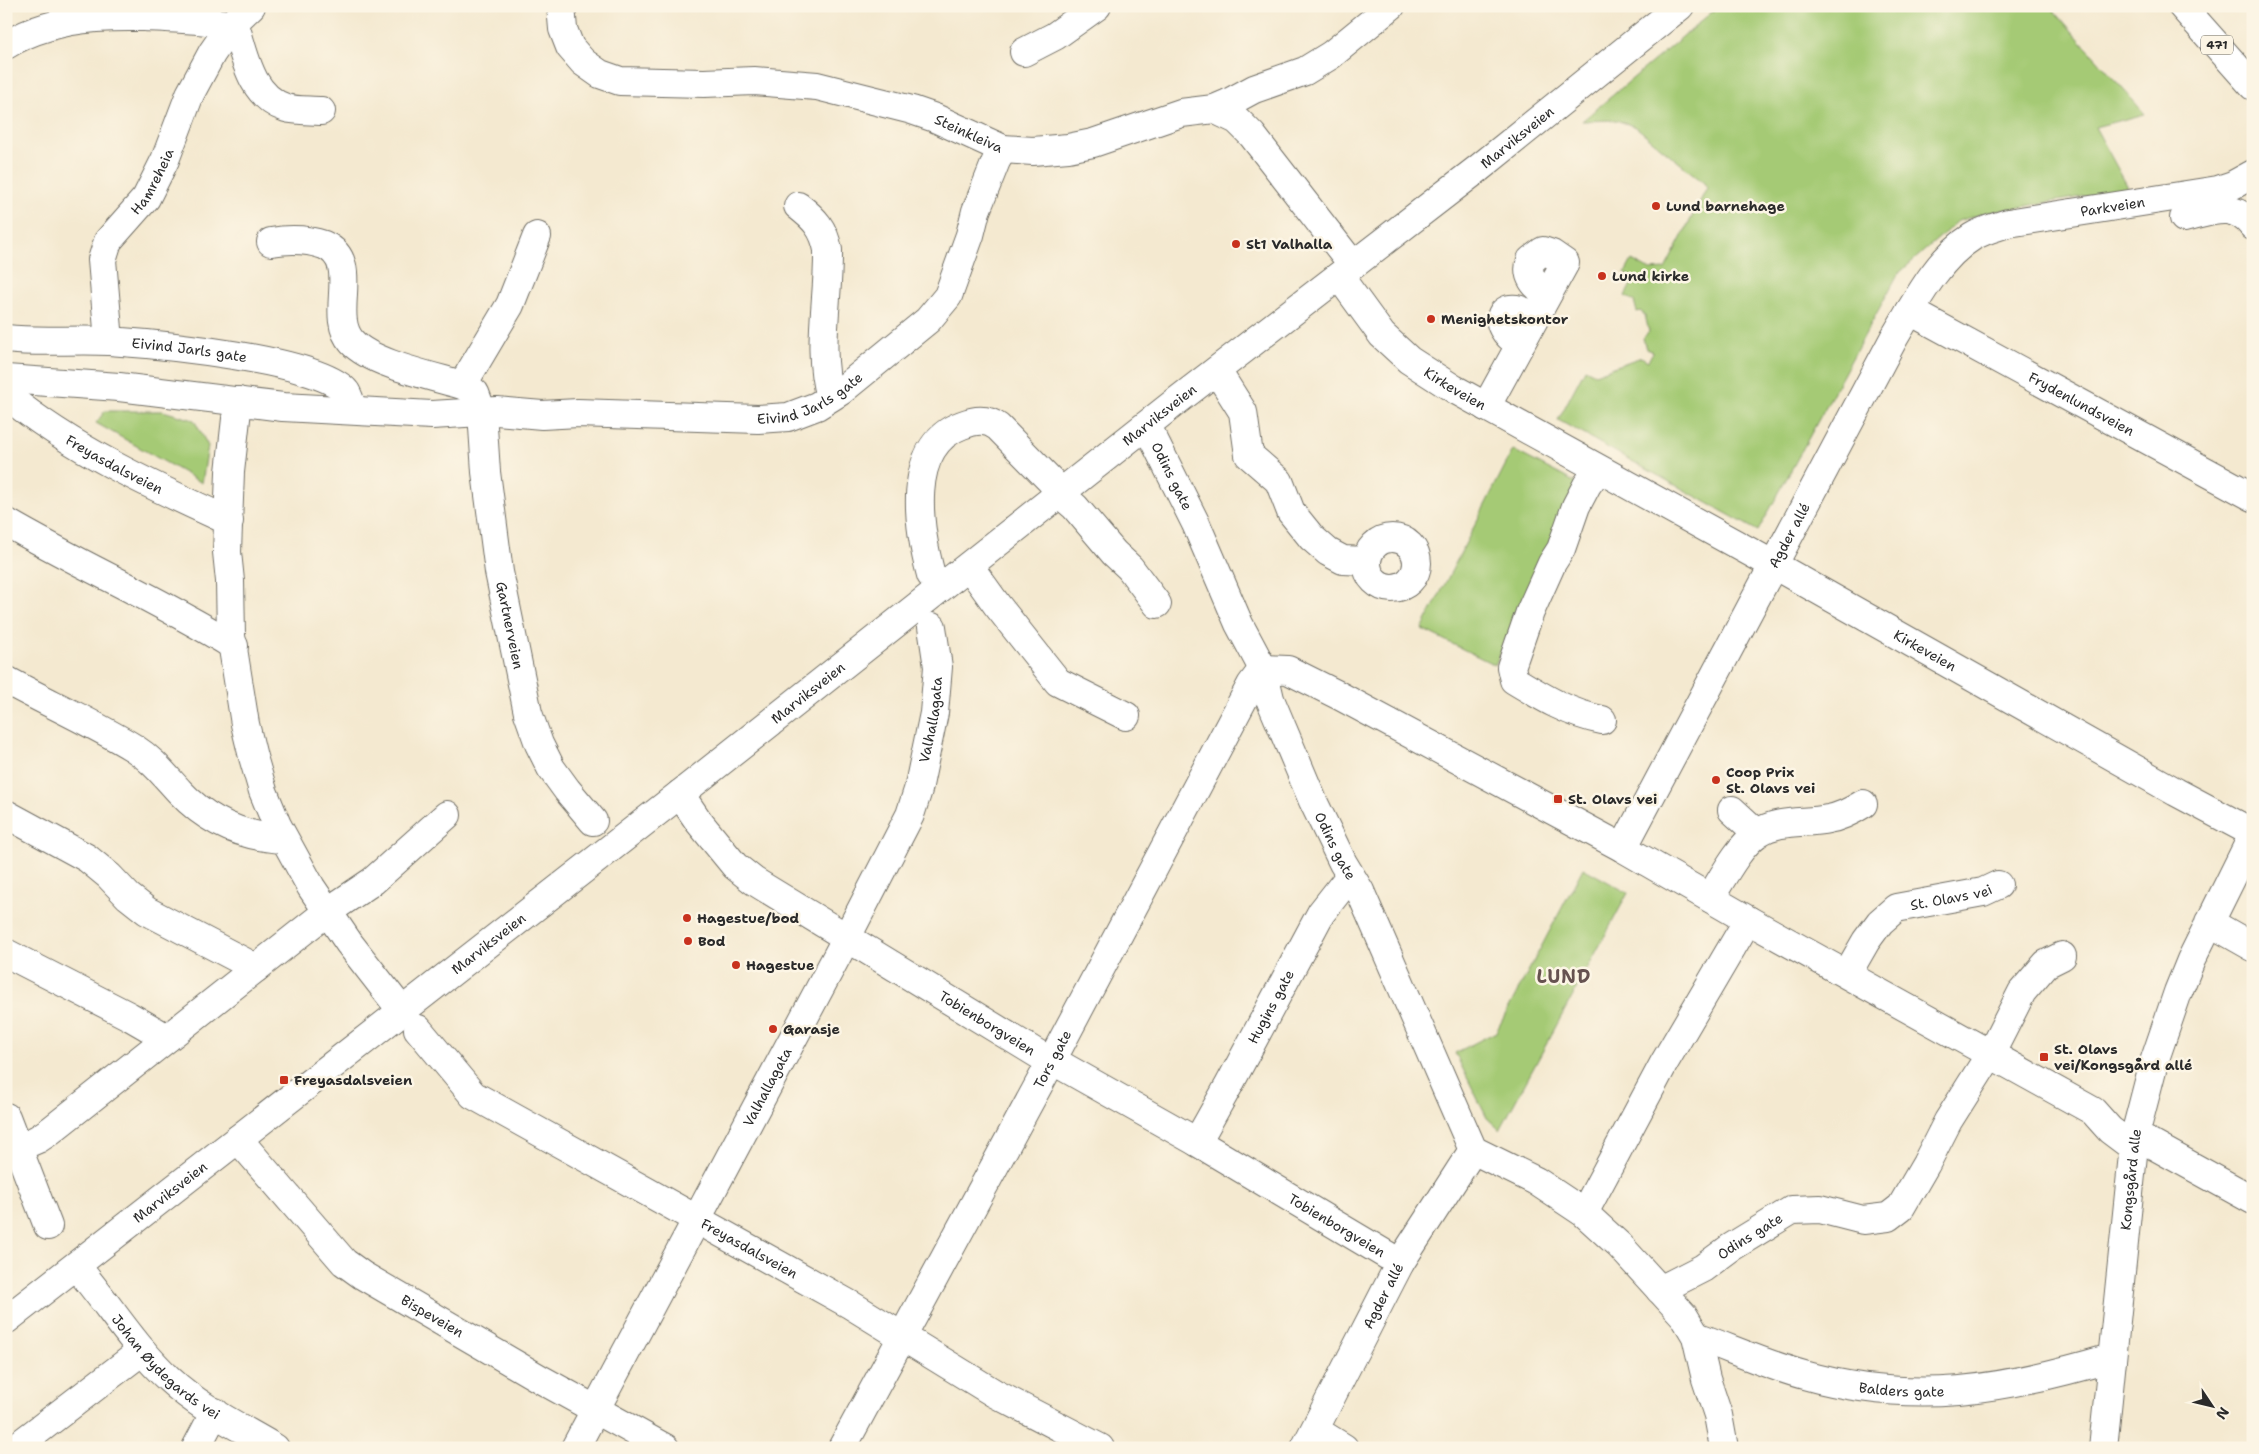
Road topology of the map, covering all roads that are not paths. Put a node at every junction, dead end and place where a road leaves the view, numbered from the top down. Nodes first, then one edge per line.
1 (561, 6) edge
2 (1097, 6) edge
3 (1391, 6) edge
4 (1680, 6) edge
5 (2182, 6) edge
6 (242, 15) edge
7 (6, 45) edge
8 (1024, 52) dead end
9 (2252, 86) edge
10 (1214, 109) junction
11 (321, 111) dead end
12 (1003, 149) junction
13 (2253, 174) edge
14 (798, 206) dead end
15 (2184, 218) dead end
16 (2253, 226) edge
17 (537, 236) dead end
18 (1972, 237) joint
19 (271, 242) dead end
20 (1346, 271) junction
21 (1541, 306) dead end
22 (1910, 312) junction
23 (6, 339) edge
24 (109, 341) junction
25 (1217, 371) junction
26 (6, 379) edge
27 (465, 386) junction
28 (6, 395) edge
29 (830, 397) junction
30 (238, 401) junction
31 (1486, 407) junction
32 (353, 410) junction
33 (482, 412) junction
34 (1147, 426) junction
35 (1598, 470) junction
36 (1060, 494) junction
37 (2253, 497) edge
38 (6, 522) edge
39 (229, 522) junction
40 (1366, 561) dead end
41 (1772, 564) junction
42 (969, 566) junction
43 (931, 575) dead end
44 (1157, 604) dead end
45 (932, 627) dead end
46 (234, 646) junction
47 (1263, 669) junction
48 (6, 680) edge
49 (1126, 716) dead end
50 (1602, 720) dead end
51 (680, 794) junction
52 (1863, 804) dead end
53 (1732, 810) dead end
54 (6, 814) edge
55 (447, 815) dead end
56 (593, 821) dead end
57 (1757, 833) junction
58 (2253, 834) edge
59 (284, 838) junction
60 (1623, 848) junction
61 (1350, 876) junction
62 (1998, 885) dead end
63 (1710, 898) junction
64 (327, 912) junction
65 (1748, 920) junction
66 (2209, 922) junction
67 (846, 939) junction
68 (2253, 947) edge
69 (6, 953) edge
70 (2062, 956) dead end
71 (256, 968) junction
72 (1847, 974) junction
73 (410, 1020) junction
74 (167, 1038) junction
75 (1991, 1053) junction
76 (1051, 1062) junction
77 (6, 1117) edge
78 (2136, 1133) junction
79 (238, 1138) junction
80 (1196, 1142) junction
81 (17, 1148) junction
82 (1473, 1150) junction
83 (2253, 1200) edge
84 (1584, 1213) junction
85 (696, 1219) junction
86 (48, 1226) dead end
87 (1400, 1263) junction
88 (76, 1266) junction
89 (1660, 1290) junction
90 (6, 1320) edge
91 (1696, 1336) junction
92 (903, 1337) junction
93 (142, 1351) junction
94 (2111, 1358) junction
95 (596, 1408) junction
96 (214, 1412) junction
97 (1310, 1439) edge
98 (15, 1448) edge
99 (196, 1448) edge
100 (276, 1448) edge
101 (575, 1448) edge
102 (665, 1448) edge
103 (842, 1448) edge
104 (1100, 1448) edge
105 (1344, 1448) edge
106 (1724, 1448) edge
107 (2102, 1448) edge

1 - 12 street, Steinkleiva
2 - 8 street
3 - 10 street, Steinkleiva
4 - 20 street, Marviksveien
5 - 9 street, 471
6 - 7 street
6 - 11 street
6 - 24 street, Hamreheia
10 - 12 street, Steinkleiva
10 - 20 street
12 - 29 street, Eivind Jarls gate
13 - 18 street, Parkveien
14 - 29 street
15 - 16 street
17 - 27 street
18 - 22 street, Agder allé
19 - 27 street
20 - 25 street, Marviksveien
20 - 31 street, Kirkeveien
21 - 31 street
22 - 37 street, Frydenlundsveien
22 - 41 street, Agder allé
23 - 24 street, Eivind Jarls gate
24 - 32 street, Eivind Jarls gate
25 - 34 street, Marviksveien
25 - 40 street
26 - 30 street, Eivind Jarls gate
27 - 33 street
28 - 39 street, Freyasdalsveien
29 - 33 street, Eivind Jarls gate
30 - 32 street, Eivind Jarls gate
30 - 39 street, Freyasdalsveien
31 - 35 street, Kirkeveien
32 - 33 street, Eivind Jarls gate
33 - 56 street, Gartnerveien
34 - 36 street, Marviksveien
34 - 47 street, Odins gate
35 - 41 street, Kirkeveien
35 - 50 street
36 - 42 street, Marviksveien
36 - 43 street
36 - 44 street
38 - 46 street
39 - 46 street, Freyasdalsveien
41 - 58 street, Kirkeveien
41 - 60 street, Agder allé
42 - 49 street
42 - 51 street, Marviksveien
45 - 67 street, Valhallagata
46 - 59 street, Freyasdalsveien
47 - 60 street
47 - 61 street, Odins gate
47 - 76 street, Tors gate
48 - 59 street
51 - 67 street, Tobienborgveien
51 - 73 street, Marviksveien
52 - 57 street
53 - 57 street
54 - 71 street
55 - 64 street
57 - 63 street
58 - 66 street, Kongsgård alle
59 - 64 street, Freyasdalsveien
60 - 63 street
61 - 80 street, Hugins gate
61 - 82 street, Odins gate
62 - 72 street, St. Olavs vei
63 - 65 street
64 - 71 street
64 - 73 street, Freyasdalsveien
65 - 72 street
65 - 84 street
66 - 68 street
66 - 78 street, Kongsgård alle
67 - 76 street, Tobienborgveien
67 - 85 street, Valhallagata
69 - 74 street
70 - 75 street
71 - 74 street
72 - 75 street
73 - 79 street, Marviksveien
73 - 85 street, Freyasdalsveien
74 - 81 street
75 - 78 street
75 - 89 street, Odins gate
76 - 80 street, Tobienborgveien
76 - 92 street, Tors gate
77 - 81 street
78 - 83 street
78 - 94 street, Kongsgård alle
79 - 88 street, Marviksveien
79 - 95 street, Bispeveien
80 - 87 street, Tobienborgveien
81 - 86 street
82 - 84 street
82 - 87 street, Agder allé
84 - 89 street
85 - 92 street, Freyasdalsveien
85 - 95 street, Valhallagata
87 - 97 street, Agder allé
88 - 90 street, Marviksveien
88 - 93 street, Johan Øydegards vei
89 - 91 street
91 - 94 street, Balders gate
91 - 106 street
92 - 103 street, Tors gate
92 - 104 street, Freyasdalsveien
93 - 96 street, Johan Øydegards vei
93 - 98 street
94 - 107 street, Kongsgård alle
95 - 101 street, Valhallagata
95 - 102 street, Bispeveien
96 - 99 street
96 - 100 street, Johan Øydegards vei
97 - 105 street

